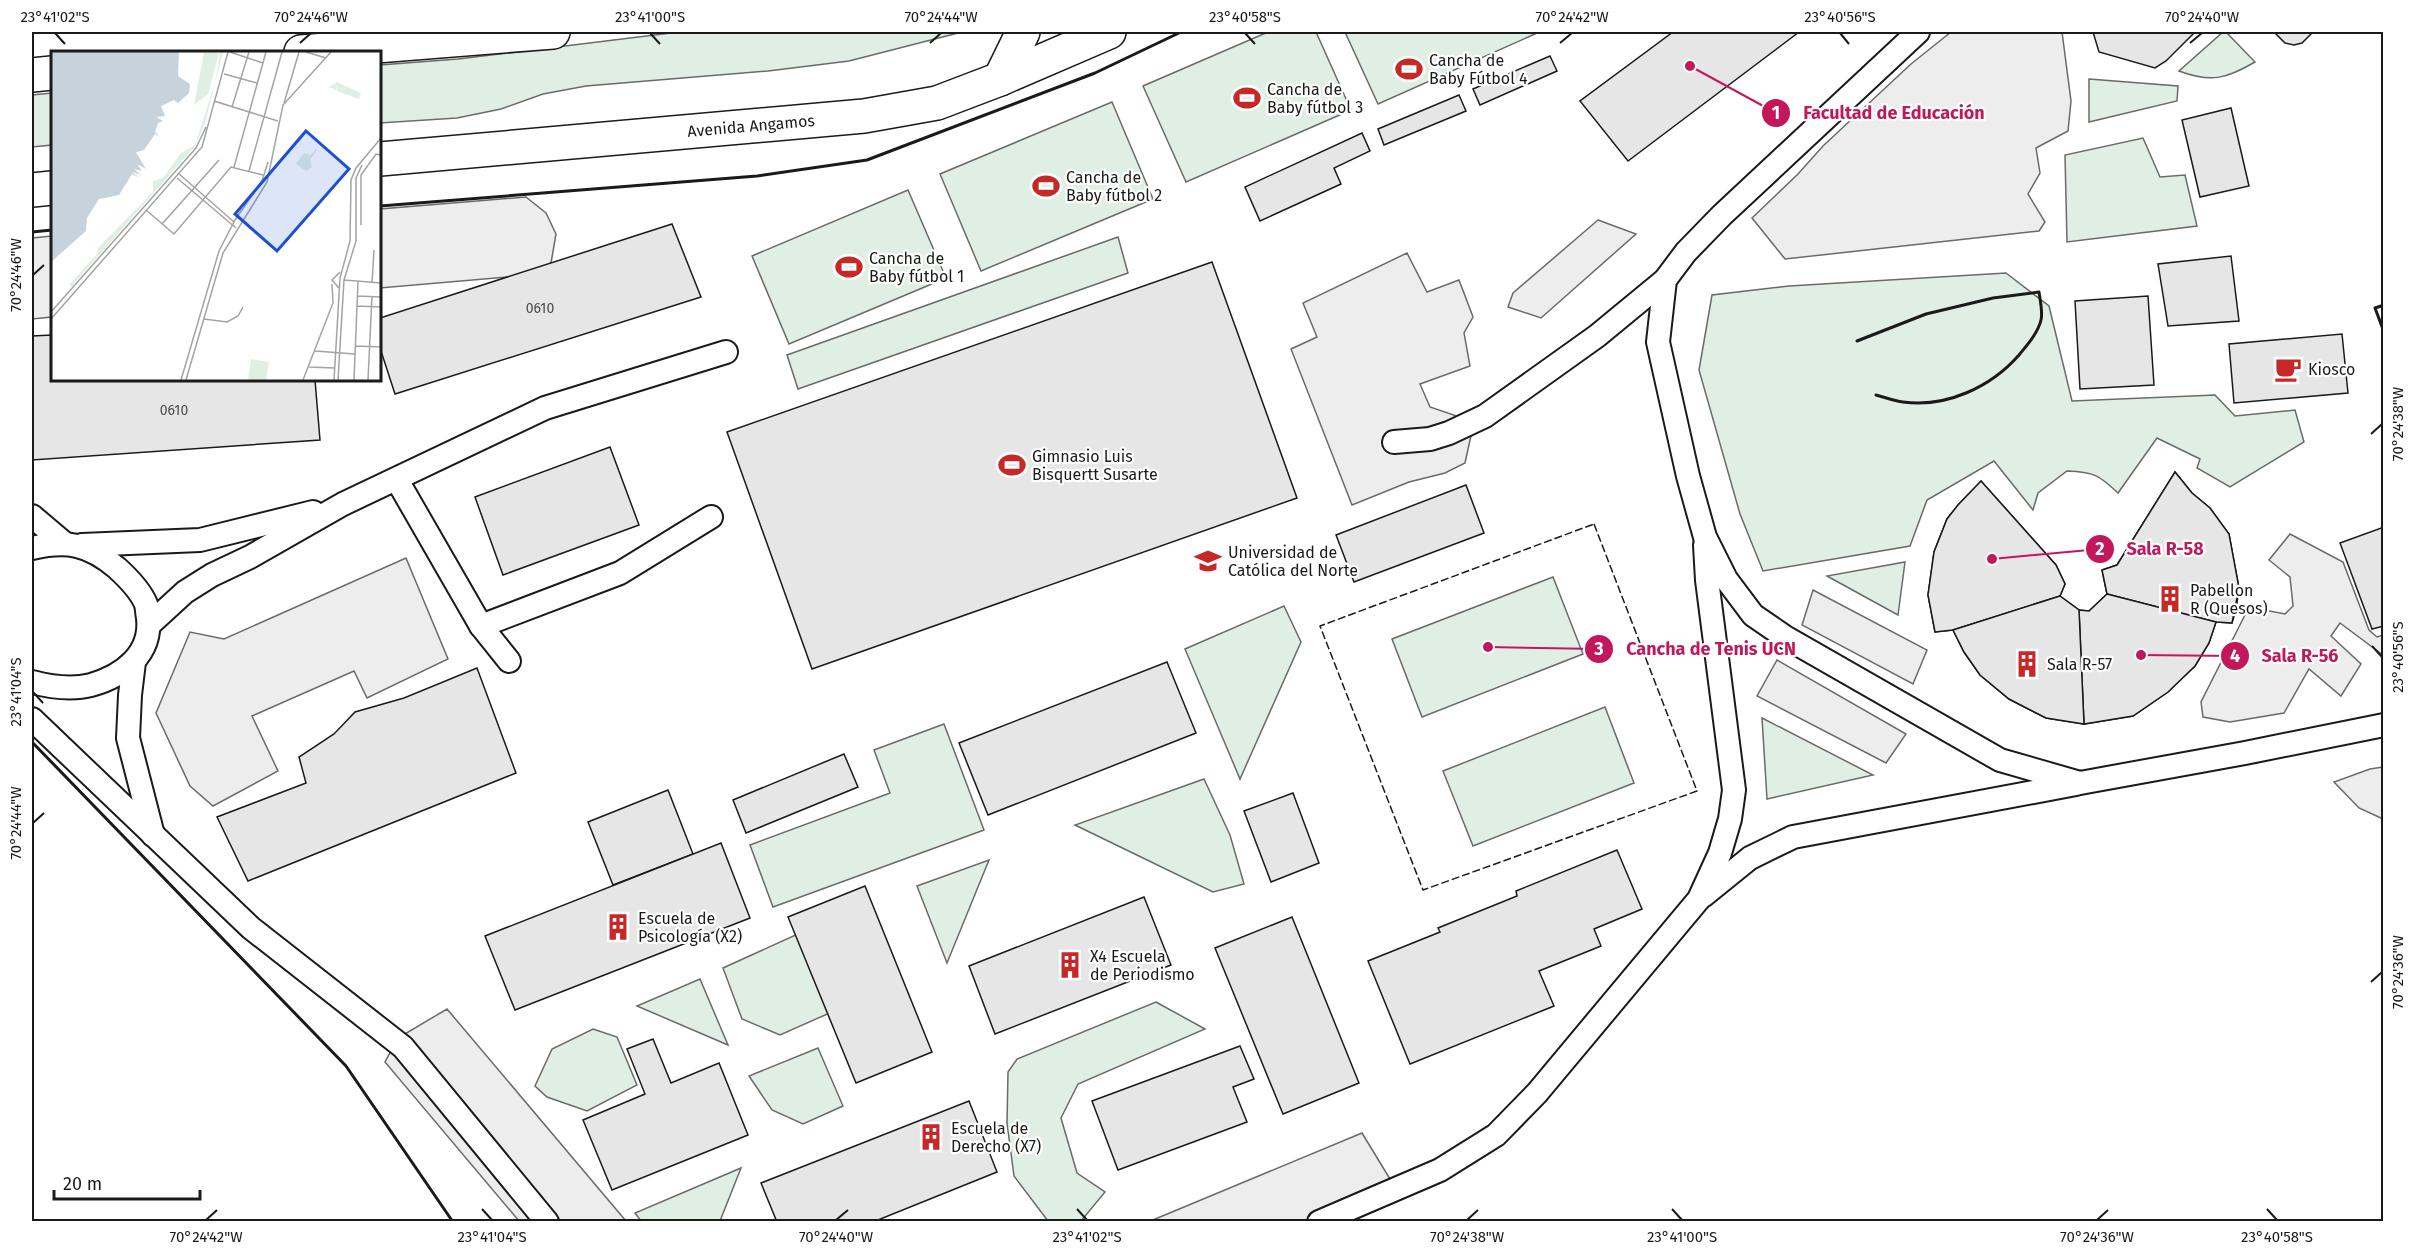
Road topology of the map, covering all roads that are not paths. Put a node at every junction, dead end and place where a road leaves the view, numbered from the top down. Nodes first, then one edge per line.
1 (553, 32) edge
2 (1023, 32) edge
3 (1109, 32) edge
4 (1918, 32) edge
5 (314, 51) edge
6 (51, 73) edge
7 (32, 75) edge
8 (1000, 79) junction
9 (381, 159) edge
10 (51, 188) edge
11 (32, 190) edge
12 (1665, 279) junction
13 (1598, 336) junction
14 (1658, 342) junction
15 (726, 352) dead end
16 (1394, 442) dead end
17 (397, 480) junction
18 (343, 504) junction
19 (32, 516) edge
20 (711, 517) dead end
21 (1705, 537) junction
22 (72, 544) junction
23 (32, 548) edge
24 (149, 625) junction
25 (481, 626) junction
26 (509, 661) dead end
27 (134, 662) junction
28 (32, 682) edge
29 (32, 719) edge
30 (2384, 725) edge
31 (2080, 783) junction
32 (153, 835) junction
33 (1699, 899) junction
34 (547, 1221) edge
35 (1319, 1221) edge

1 - 5 main road
2 - 8 main road
3 - 8 main road, Avenida Angamos
4 - 12 lane
6 - 7 main road
8 - 9 main road, Avenida Angamos
10 - 11 main road
12 - 13 lane
12 - 14 lane
13 - 14 lane
13 - 16 lane
14 - 21 lane
15 - 17 lane
17 - 18 lane
17 - 25 lane
18 - 22 lane
18 - 24 lane
19 - 22 lane
20 - 25 lane
21 - 31 lane
21 - 33 lane
22 - 23 lane
22 - 24 lane
24 - 27 lane
25 - 26 lane
27 - 28 lane
27 - 32 lane
29 - 32 lane
30 - 31 lane
31 - 33 lane
32 - 34 lane
33 - 35 lane

